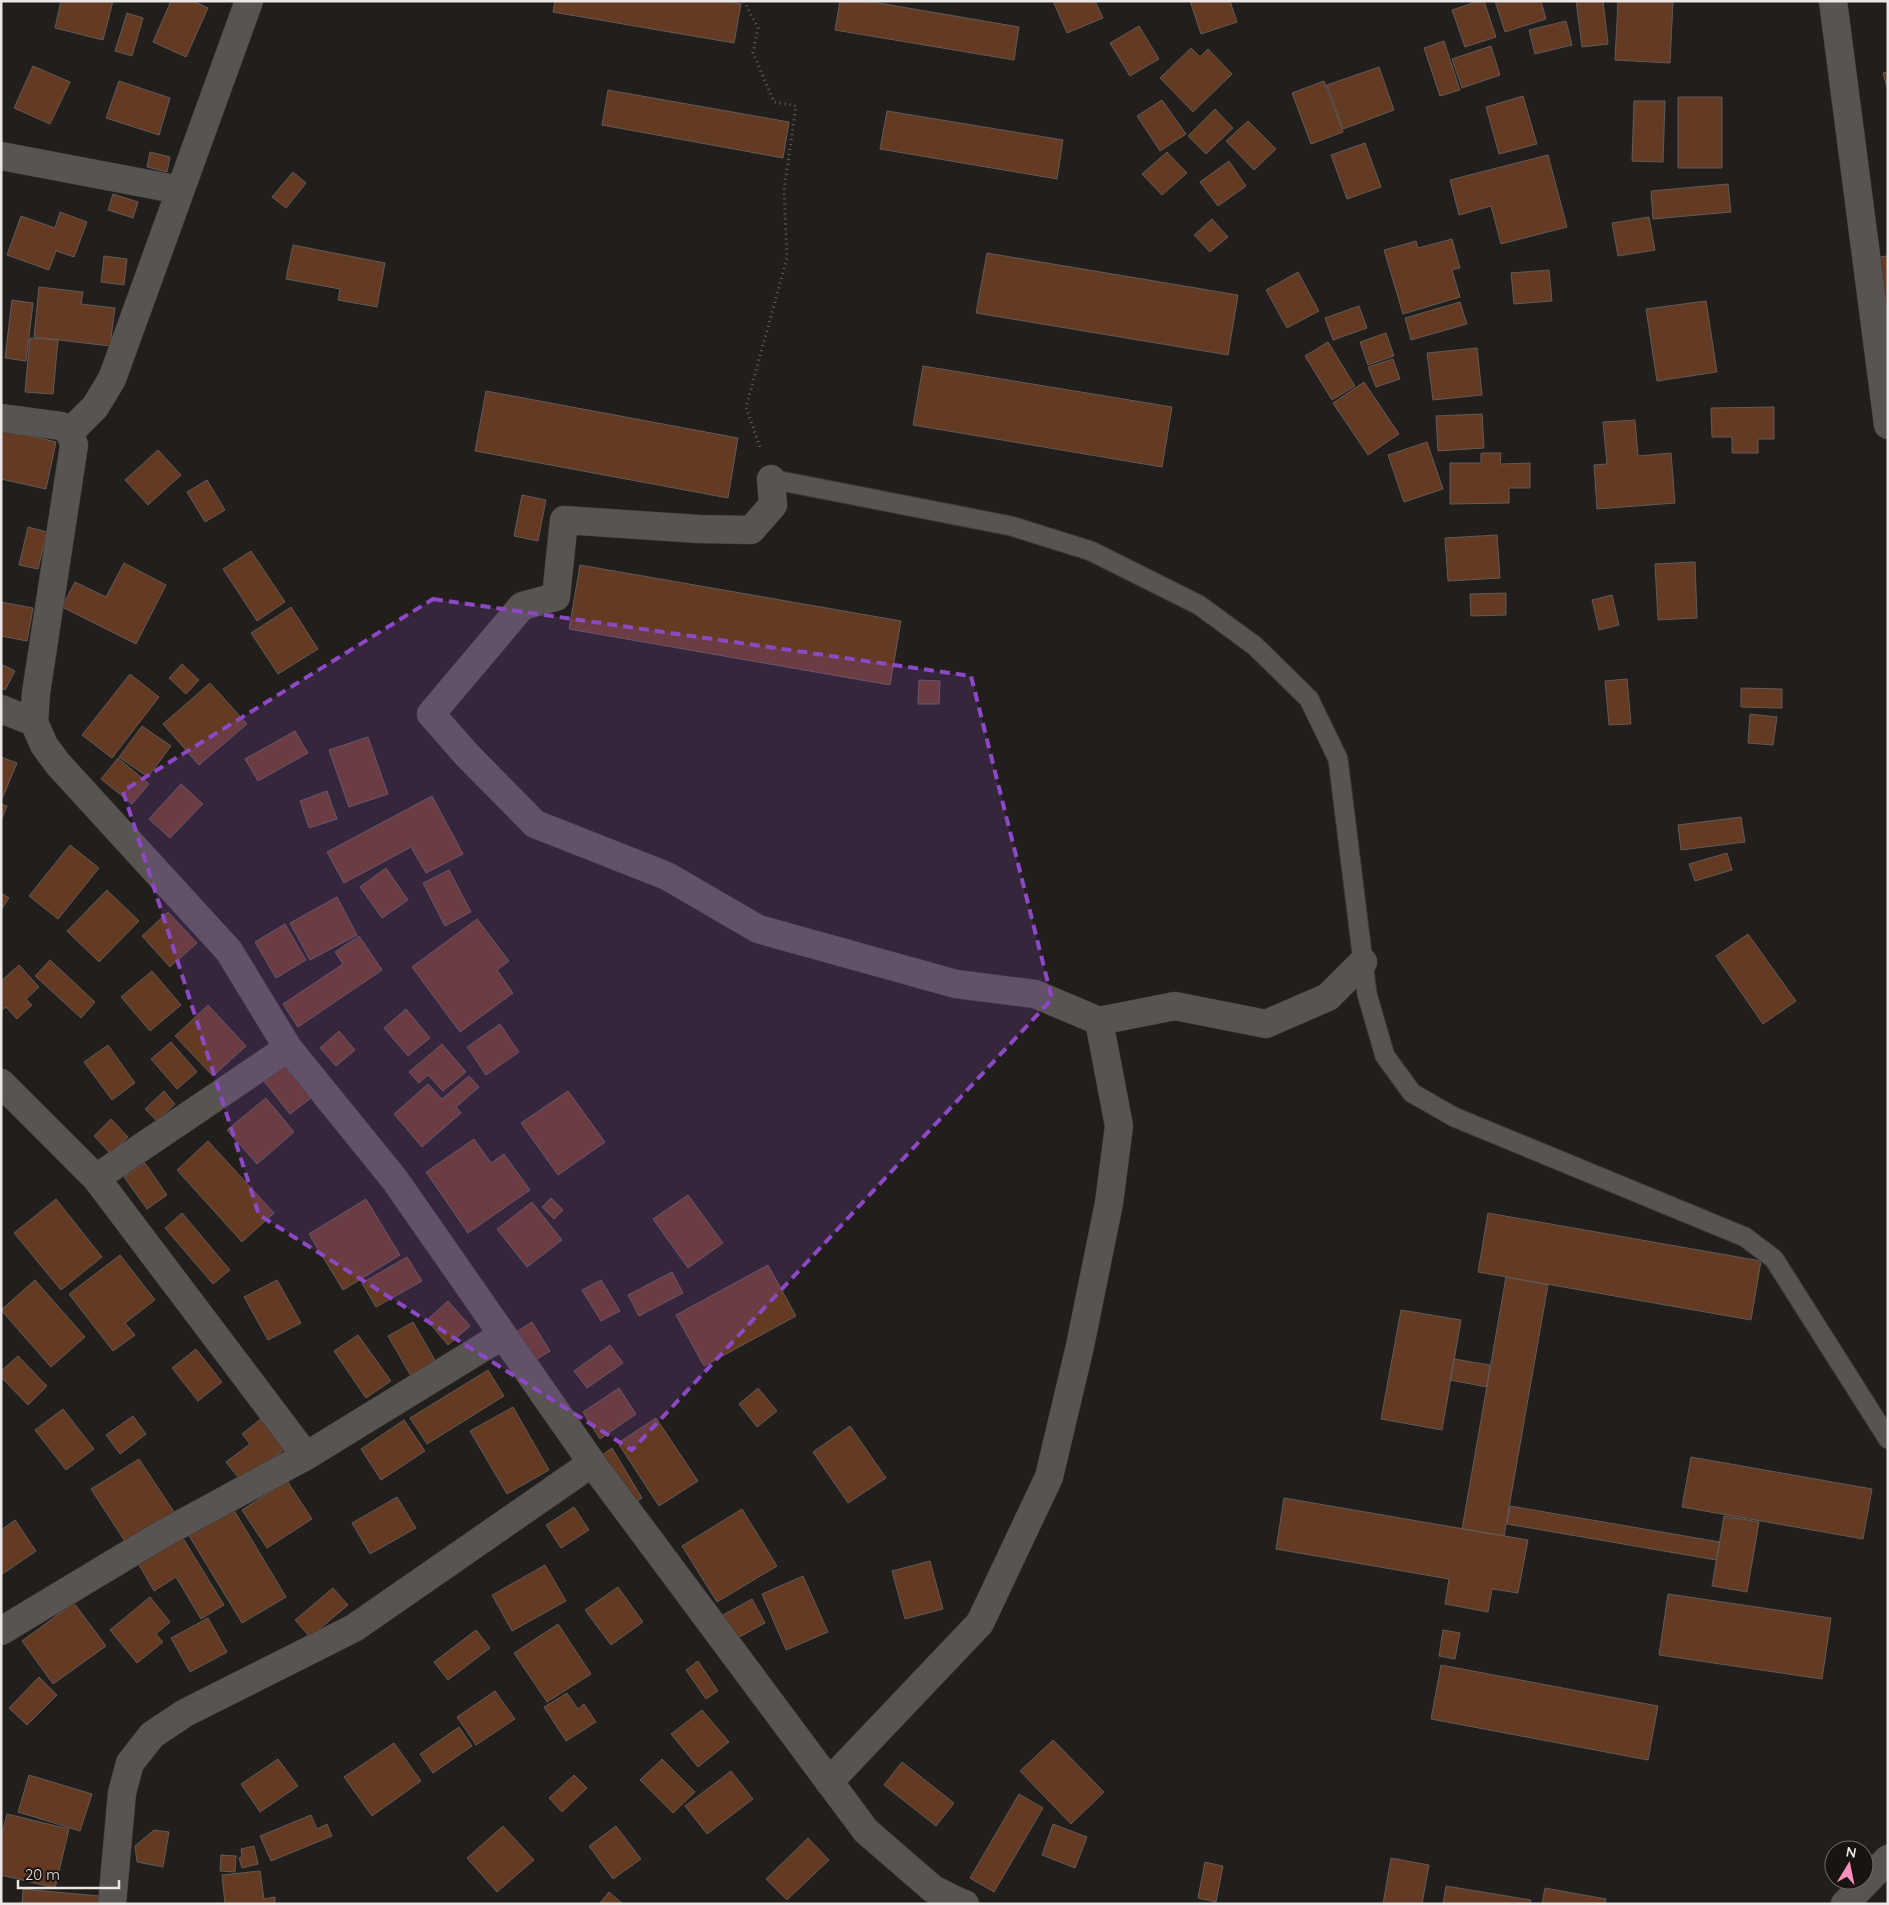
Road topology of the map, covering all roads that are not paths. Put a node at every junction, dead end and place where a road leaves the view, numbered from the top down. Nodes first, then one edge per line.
1 (249, 1) edge
2 (1833, 1) edge
3 (1, 156) edge
4 (180, 190) junction
5 (1, 418) edge
6 (1888, 425) edge
7 (70, 432) junction
8 (771, 479) joint
9 (1, 709) edge
10 (34, 722) junction
11 (1363, 962) junction
12 (1099, 1021) junction
13 (288, 1048) junction
14 (1, 1083) edge
15 (96, 1178) junction
16 (503, 1335) junction
17 (1888, 1439) edge
18 (306, 1456) junction
19 (592, 1463) junction
20 (1, 1631) edge
21 (829, 1782) junction
22 (1888, 1860) edge
23 (925, 1897) edge
24 (112, 1904) edge
25 (965, 1904) edge
26 (1845, 1904) edge

1 - 4 street
2 - 6 street
3 - 4 street
4 - 7 street
5 - 7 street
7 - 10 street
8 - 11 lane
8 - 12 street
9 - 10 street
10 - 13 street
11 - 12 street
11 - 17 lane
12 - 21 street
13 - 15 street
13 - 16 street
14 - 15 street
15 - 18 street
16 - 18 street
16 - 19 street
18 - 20 street
19 - 21 street
19 - 24 street
21 - 23 street
22 - 26 street
23 - 25 street

